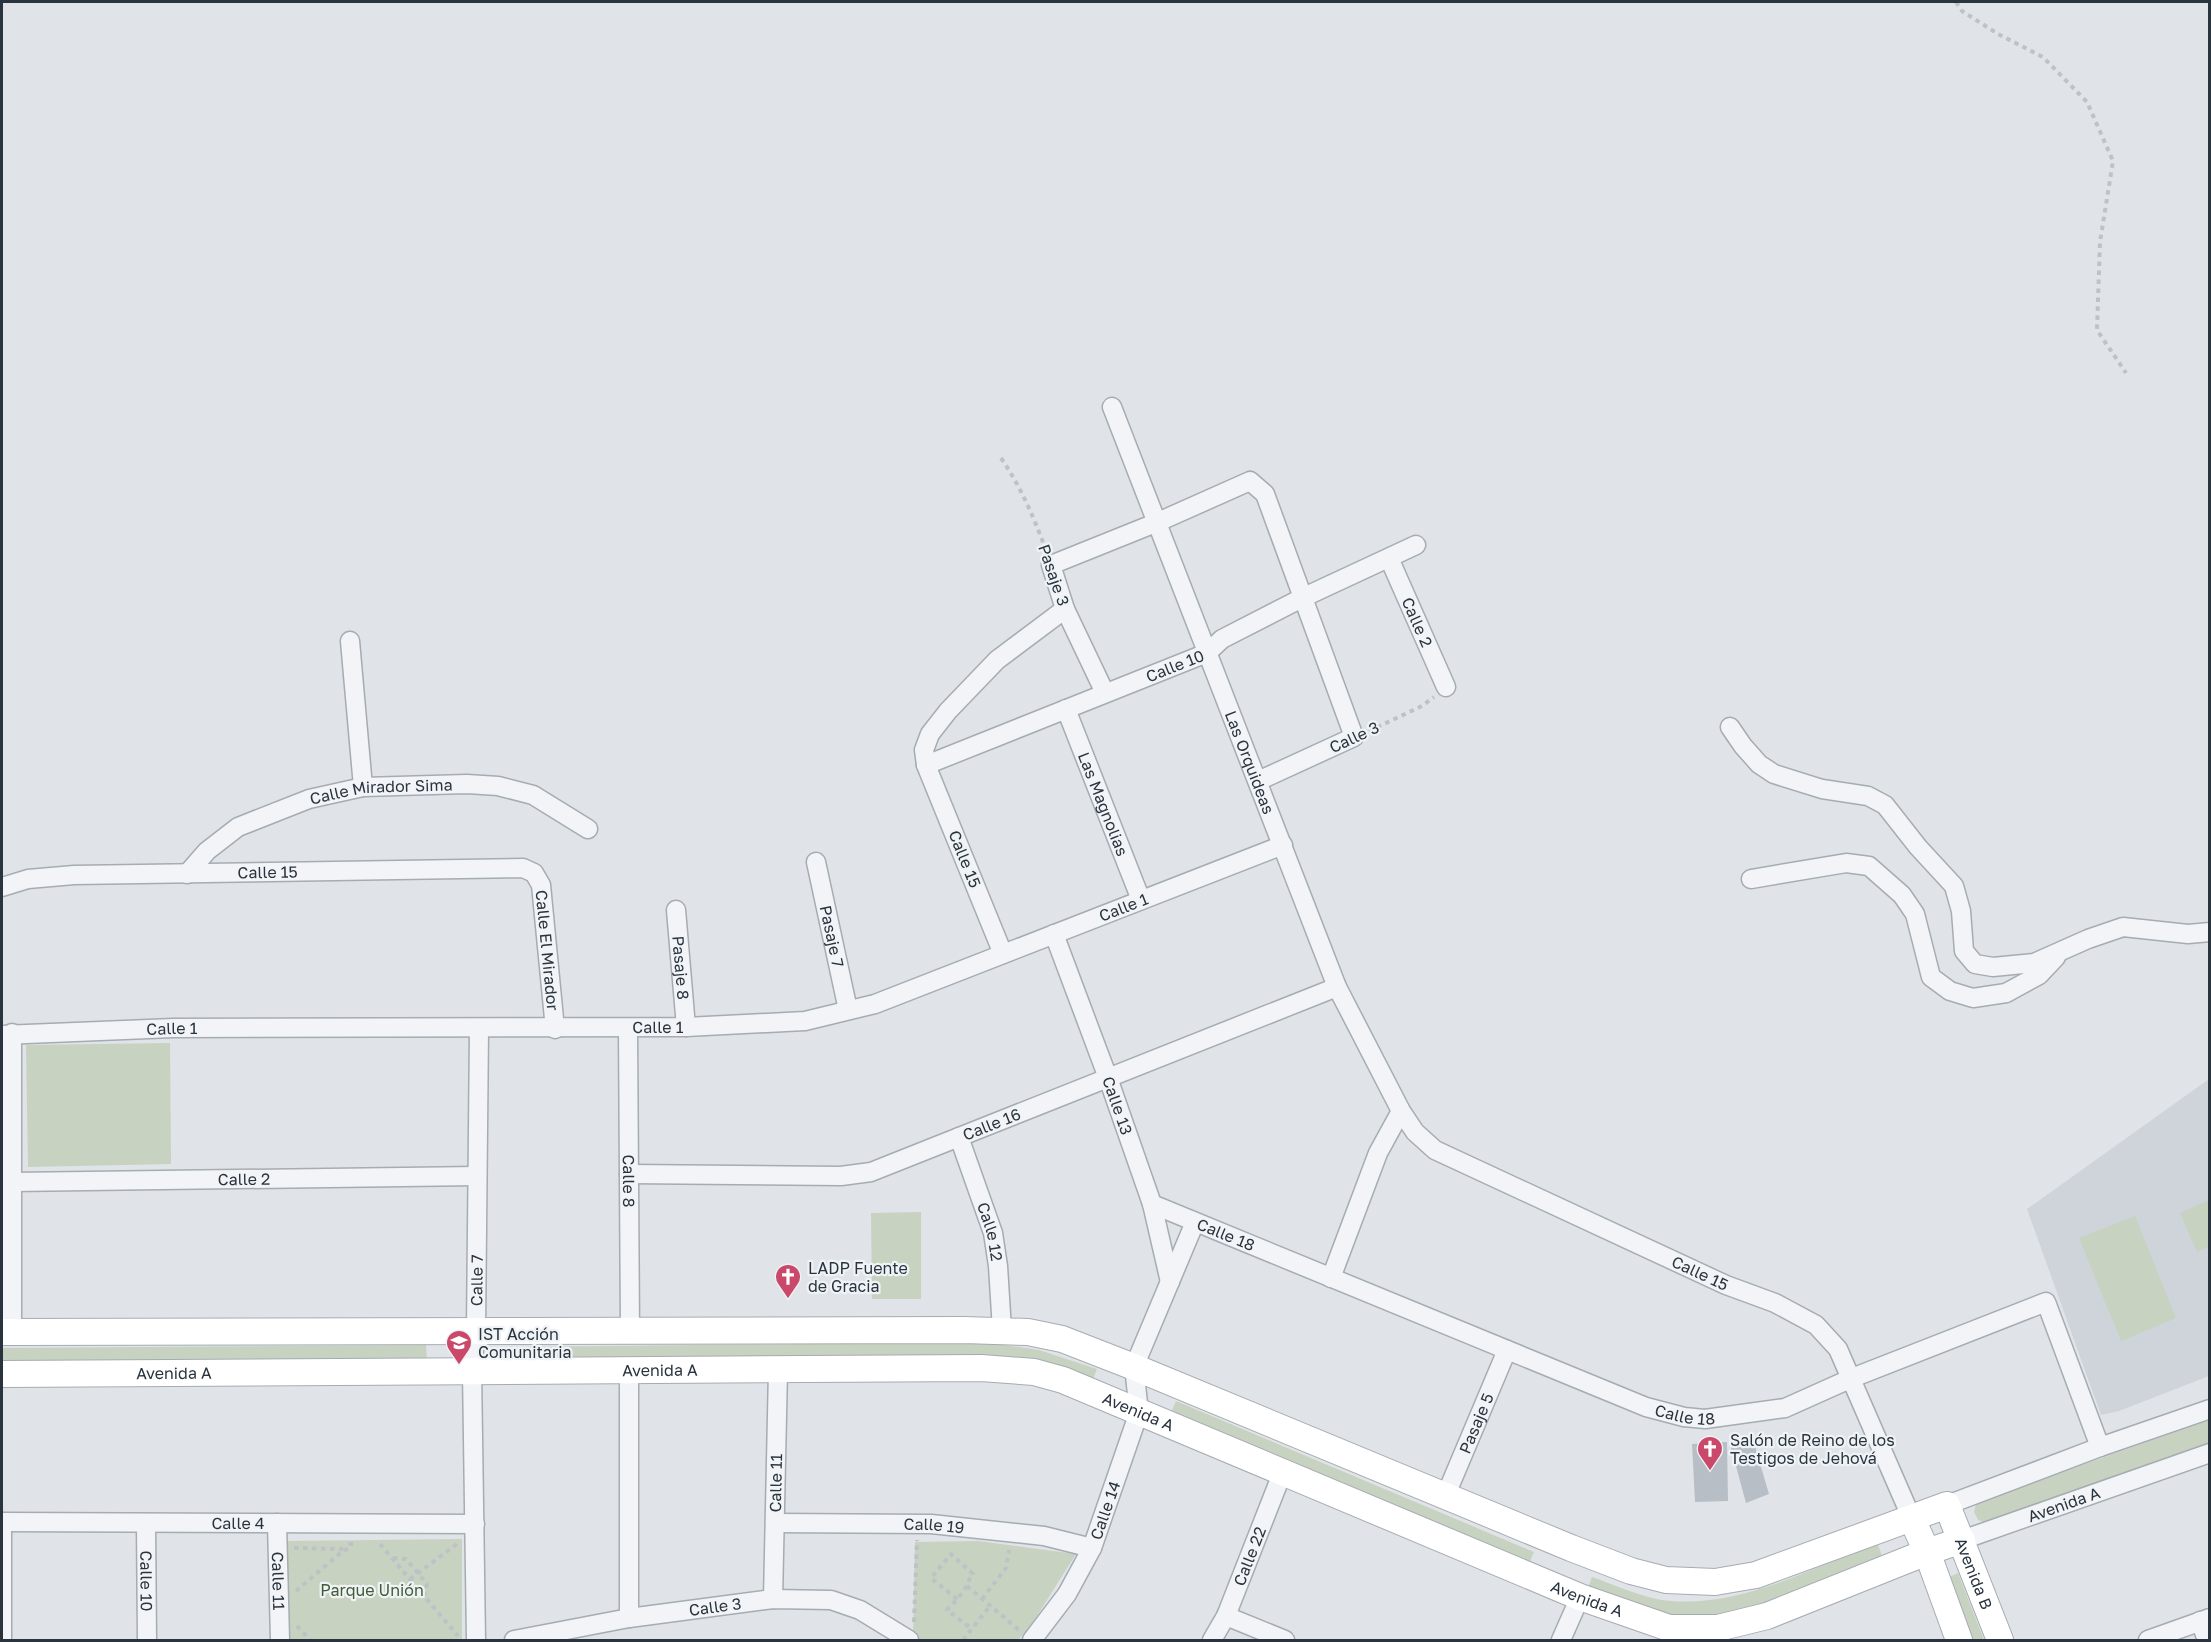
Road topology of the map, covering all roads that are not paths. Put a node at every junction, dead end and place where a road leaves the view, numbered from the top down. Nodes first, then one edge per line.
1 (1112, 406) dead end
2 (1158, 522) junction
3 (1416, 545) dead end
4 (1389, 558) junction
5 (1302, 598) junction
6 (1065, 609) junction
7 (350, 641) dead end
8 (1207, 653) junction
9 (1446, 687) road end
10 (1106, 693) junction
11 (1066, 709) junction
12 (1730, 727) dead end
13 (926, 765) junction
14 (1258, 781) junction
15 (363, 787) junction
16 (588, 829) dead end
17 (1283, 845) junction
18 (816, 862) dead end
19 (534, 873) joint
20 (186, 874) junction
21 (1751, 879) dead end
22 (2, 887) edge
23 (1141, 900) junction
24 (676, 910) dead end
25 (2210, 932) edge
26 (1054, 934) junction
27 (2062, 951) junction
28 (1003, 954) junction
29 (1337, 987) junction
30 (848, 1010) junction
31 (686, 1027) junction
32 (479, 1029) junction
33 (555, 1029) junction
34 (628, 1029) junction
35 (7, 1034) edge
36 (1108, 1078) junction
37 (1401, 1111) junction
38 (959, 1137) junction
39 (629, 1174) junction
40 (477, 1176) junction
41 (12, 1182) junction
42 (1152, 1204) junction
43 (1195, 1222) junction
44 (1330, 1278) junction
45 (1170, 1282) junction
46 (476, 1330) junction
47 (1002, 1330) junction
48 (630, 1331) junction
49 (7, 1332) edge
50 (1507, 1350) junction
51 (1134, 1367) junction
52 (472, 1370) junction
53 (629, 1370) junction
54 (778, 1370) junction
55 (2, 1374) edge
56 (1852, 1378) junction
57 (2210, 1409) edge
58 (1139, 1412) junction
59 (2100, 1447) junction
60 (2210, 1453) edge
61 (1283, 1471) junction
62 (1445, 1497) junction
63 (1947, 1505) junction
64 (1912, 1519) junction
65 (2, 1522) edge
66 (146, 1523) junction
67 (277, 1523) junction
68 (775, 1523) junction
69 (474, 1524) junction
70 (1962, 1540) junction
71 (1092, 1548) junction
72 (1572, 1548) junction
73 (1927, 1552) junction
74 (1569, 1592) junction
75 (773, 1599) junction
76 (1226, 1616) junction
77 (629, 1618) junction
78 (2205, 1620) edge
79 (911, 1632) edge
80 (1023, 1633) edge
81 (465, 1639) edge
82 (2, 1641) edge
83 (147, 1641) edge
84 (280, 1641) edge
85 (514, 1641) edge
86 (1212, 1641) edge
87 (1285, 1641) edge
88 (1561, 1641) edge
89 (1959, 1641) edge
90 (2000, 1641) edge
91 (2148, 1641) edge
92 (2207, 1641) edge

1 - 2 street, Las Orquideas
2 - 5 street
2 - 6 street, Pasaje 3
2 - 8 street, Las Orquideas
3 - 4 street, Calle 10
4 - 5 street, Calle 10
4 - 9 street, Calle 2
5 - 8 street, Calle 10
5 - 14 street, Calle 3
6 - 10 street, Pasaje 3
6 - 13 street
7 - 15 street
8 - 10 street, Calle 10
8 - 14 street, Las Orquideas
10 - 11 street, Calle 10
11 - 13 street, Calle 10
11 - 23 street, Las Magnolias
12 - 27 street
13 - 28 street, Calle 15
14 - 17 street, Las Orquideas
15 - 16 street, Calle Mirador Sima
15 - 20 street, Calle Mirador Sima
17 - 23 street, Calle 1
17 - 29 street, Las Orquideas
18 - 30 street, Pasaje 7
19 - 20 street, Calle 15
19 - 33 street, Calle El Mirador
20 - 22 street, Calle 15
21 - 27 street
23 - 26 street, Calle 1
24 - 31 street, Pasaje 8
25 - 27 street
26 - 28 street, Calle 1
26 - 36 street, Calle 13
28 - 30 street, Calle 1
29 - 36 street, Calle 16
29 - 37 street, Las Orquideas
30 - 31 street, Calle 1
31 - 34 street, Calle 1
32 - 33 street, Calle 1
32 - 35 street, Calle 1
32 - 40 street, Calle 7
33 - 34 street, Calle 1
34 - 39 street, Calle 8
35 - 41 street
36 - 38 street, Calle 16
36 - 42 street, Calle 13
37 - 44 street
37 - 56 street, Calle 15
38 - 39 street, Calle 16
38 - 47 street, Calle 12
39 - 48 street, Calle 8
40 - 41 street, Calle 2
40 - 46 street, Calle 7
41 - 49 street
42 - 43 street, Calle 18
42 - 45 street, Calle 13
43 - 44 street, Calle 18
43 - 45 street
44 - 50 street, Calle 18
45 - 51 street
46 - 48 main road
46 - 49 main road
46 - 52 street, Calle 7
47 - 48 main road
47 - 51 main road
50 - 56 street, Calle 18
50 - 62 street, Pasaje 5
51 - 58 street, Calle 14
51 - 62 main road
52 - 53 main road, Avenida A
52 - 55 main road, Avenida A
52 - 69 street, Calle 7
53 - 54 main road, Avenida A
53 - 77 street
54 - 58 main road, Avenida A
54 - 68 street, Calle 11
56 - 59 street, Calle 18
56 - 64 street, Calle 15
57 - 59 street
58 - 61 main road, Avenida A
58 - 71 street, Calle 14
59 - 63 street
60 - 70 street, Avenida A
61 - 74 main road, Avenida A
61 - 76 street, Calle 22
62 - 72 main road
63 - 64 main road
63 - 70 main road, Avenida B
64 - 72 main road
64 - 73 main road
65 - 66 street, Calle 4
65 - 82 street
66 - 67 street, Calle 4
66 - 83 street, Calle 10
67 - 69 street, Calle 4
67 - 84 street, Calle 11
68 - 71 street, Calle 19
68 - 75 street, Calle 11
69 - 81 street, Calle 7
70 - 73 main road, Avenida A
70 - 90 main road, Avenida B
71 - 80 street, Calle 14
72 - 74 main road
73 - 74 main road, Avenida A
73 - 89 main road
74 - 88 street
75 - 77 street, Calle 3
75 - 79 street, Calle 3
76 - 86 street, Calle 22
76 - 87 street
77 - 85 street, Calle 3
78 - 91 street
78 - 92 street

